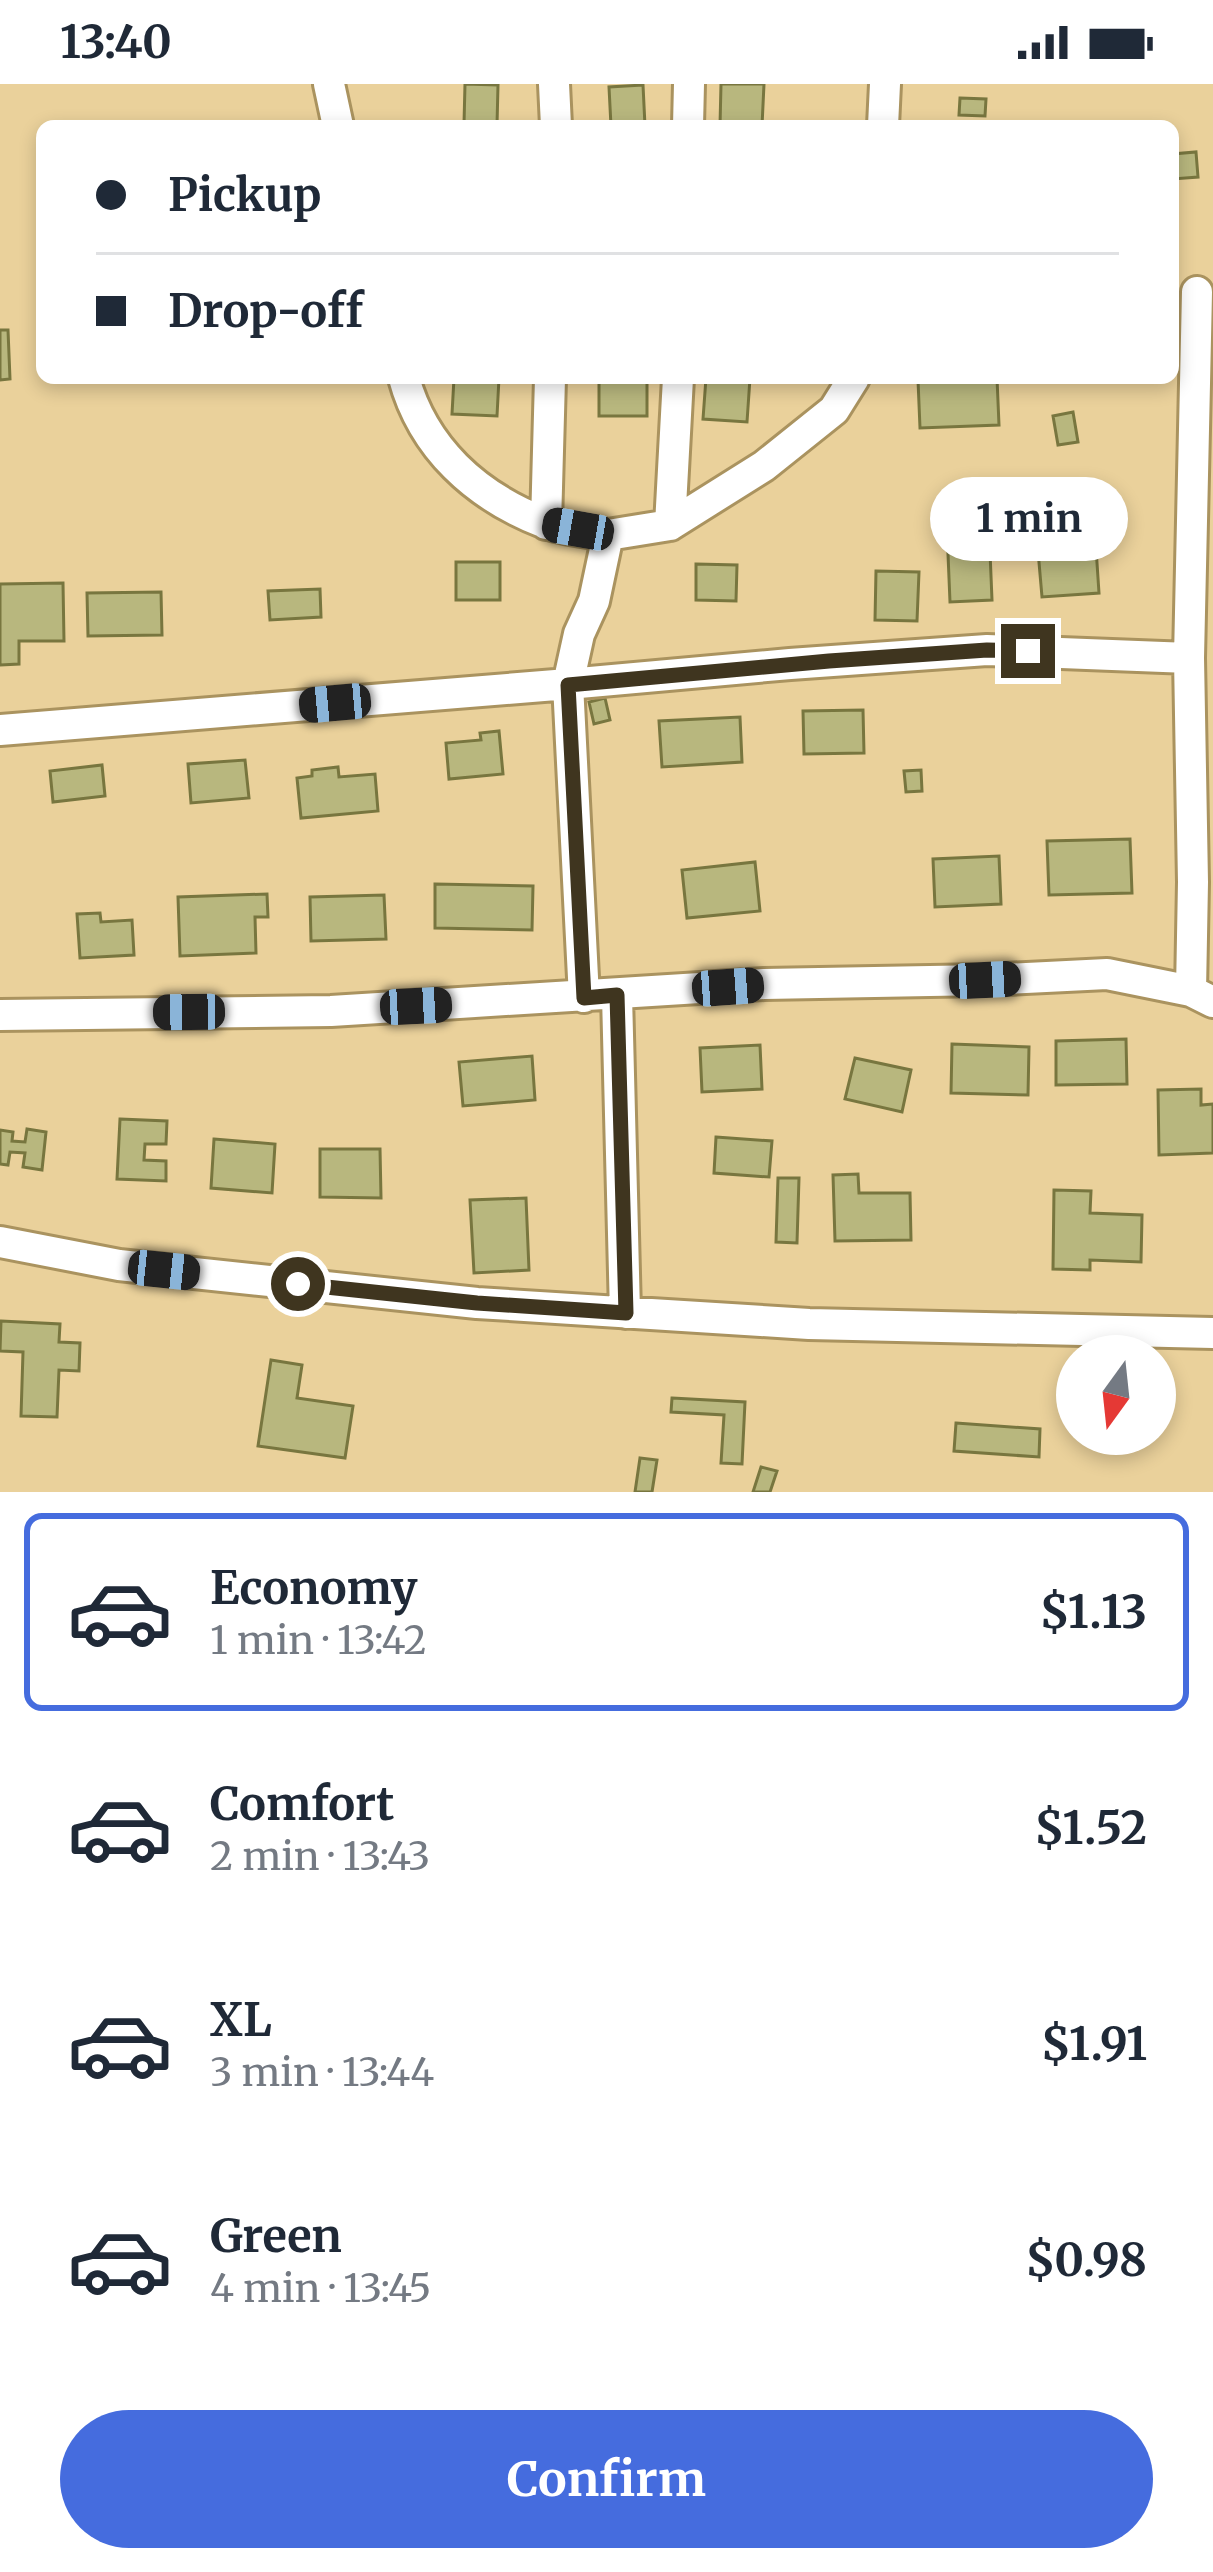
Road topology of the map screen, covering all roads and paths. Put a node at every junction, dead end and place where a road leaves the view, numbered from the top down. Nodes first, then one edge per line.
1 (329, 84) edge
2 (554, 84) edge
3 (689, 84) edge
4 (885, 84) edge
5 (337, 120) edge
6 (556, 120) edge
7 (688, 120) edge
8 (883, 120) edge
9 (1194, 292) edge
10 (406, 384) edge
11 (550, 384) edge
12 (678, 384) edge
13 (850, 384) edge
14 (546, 524) junction
15 (670, 525) junction
16 (608, 535) junction
17 (1197, 675) edge
18 (568, 685) junction
19 (0, 730) edge
20 (617, 995) junction
21 (1202, 997) edge
22 (584, 998) junction
23 (0, 1015) edge
24 (0, 1242) edge
25 (626, 1313) junction
26 (1213, 1334) edge

1 - 5 street
2 - 6 street
3 - 7 street
4 - 8 street
9 - 17 street
10 - 14 street
11 - 14 street
12 - 15 street
13 - 15 street
14 - 16 street
15 - 16 street
16 - 18 street
17 - 18 street
17 - 21 street
18 - 19 street
18 - 22 street
20 - 21 street
20 - 22 street
20 - 25 street
22 - 23 street
24 - 25 street
25 - 26 street

